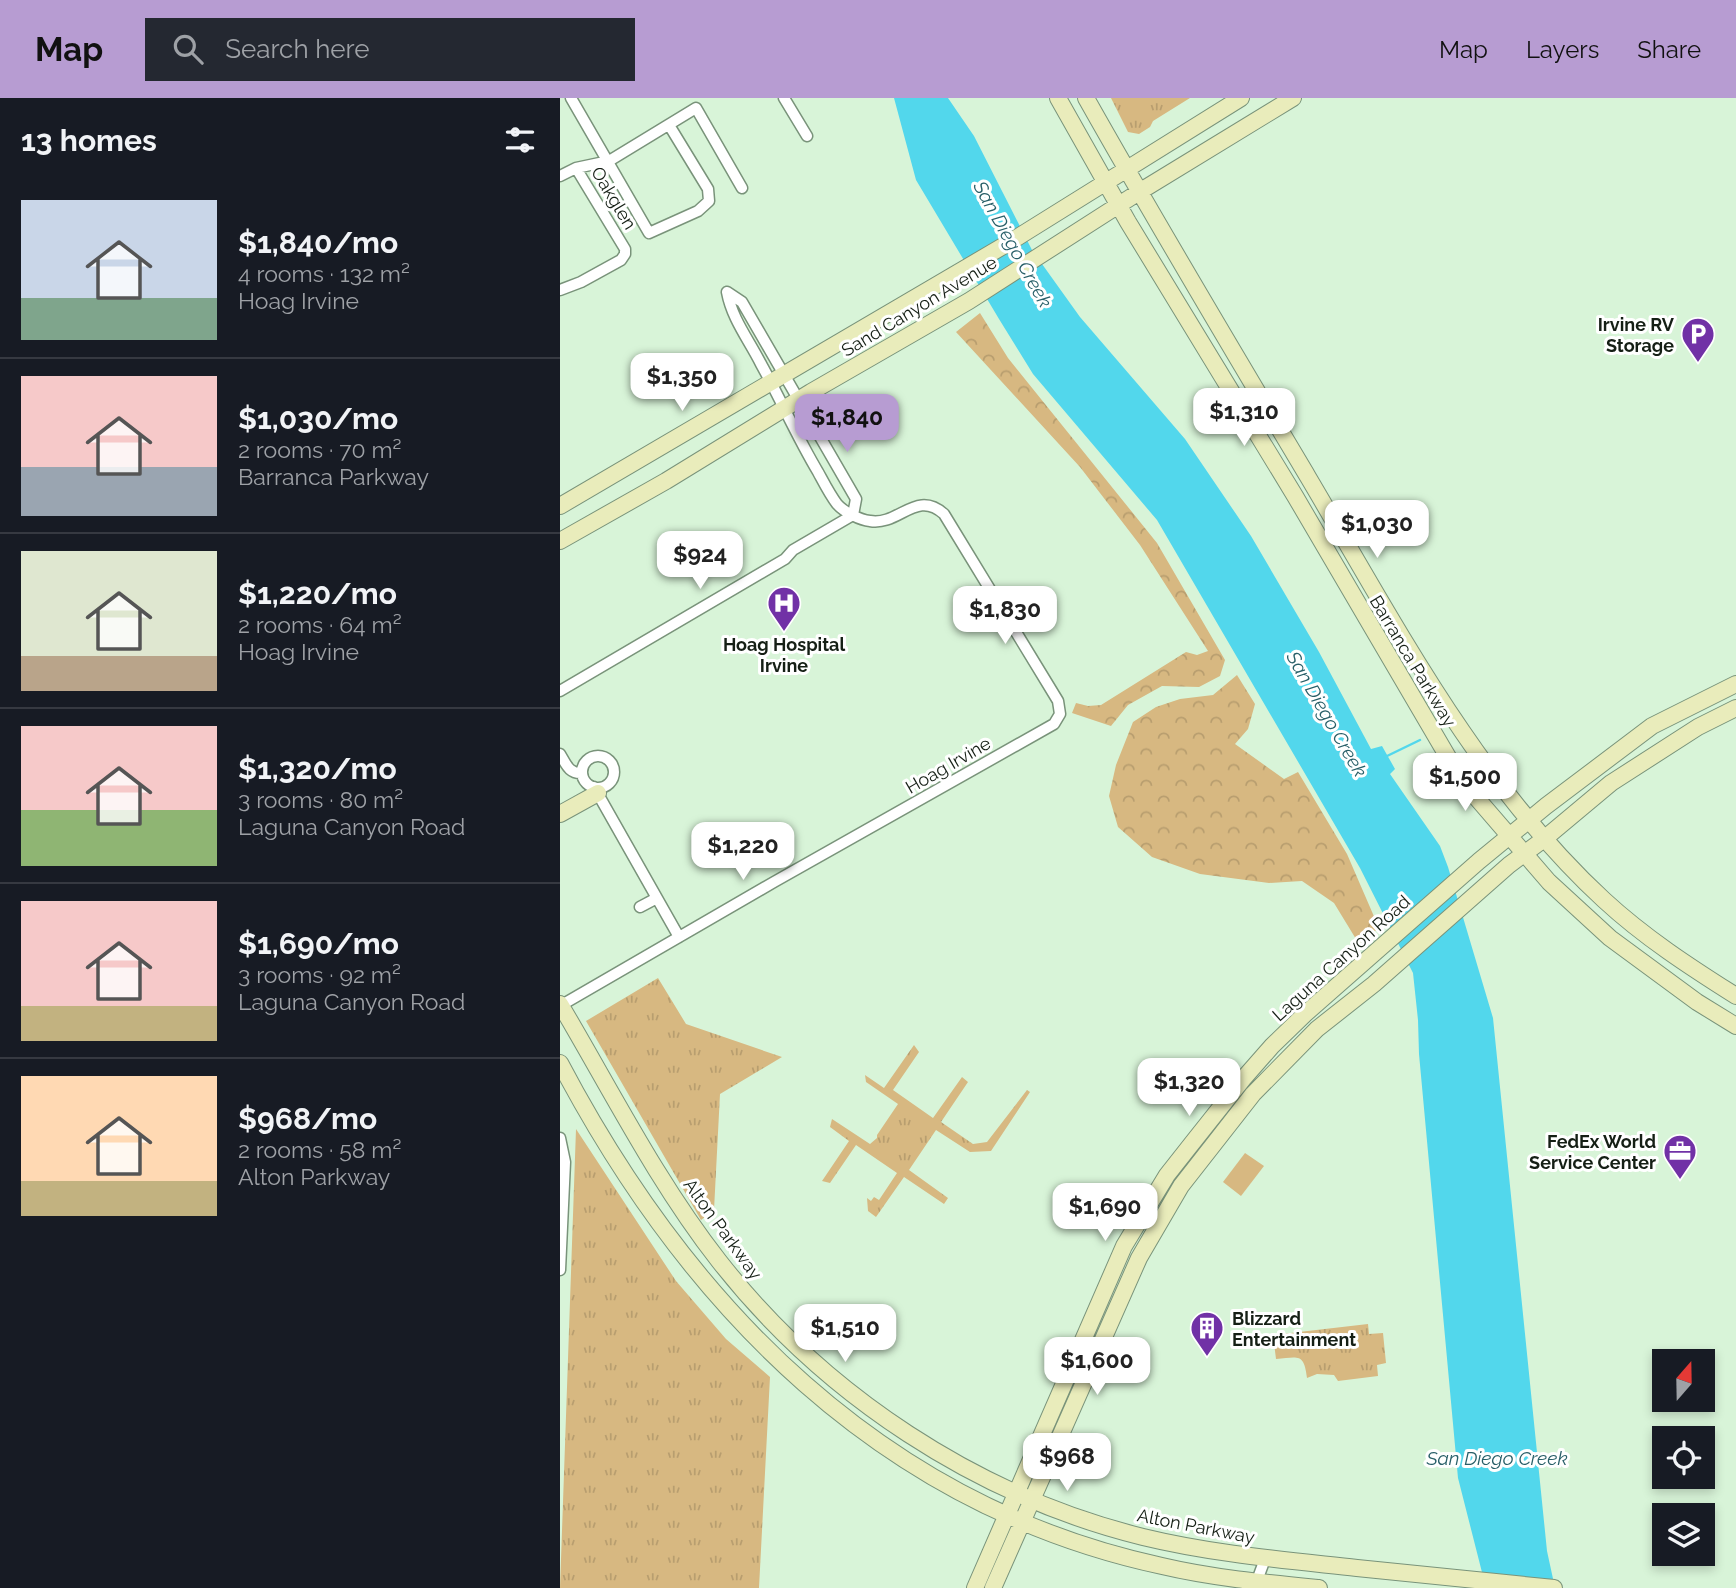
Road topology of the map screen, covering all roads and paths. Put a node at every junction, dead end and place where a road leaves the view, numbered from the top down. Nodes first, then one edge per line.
1 (571, 98) edge
2 (784, 98) edge
3 (1058, 98) edge
4 (1086, 98) edge
5 (1241, 98) edge
6 (1293, 98) edge
7 (693, 103) edge
8 (669, 125) junction
9 (807, 136) dead end
10 (609, 161) junction
11 (576, 168) junction
12 (1127, 170) junction
13 (560, 176) edge
14 (1105, 182) junction
15 (742, 188) dead end
16 (1139, 192) junction
17 (1118, 206) junction
18 (560, 290) edge
19 (777, 379) junction
20 (791, 405) junction
21 (560, 506) edge
22 (853, 515) junction
23 (560, 541) edge
24 (1736, 684) edge
25 (560, 691) edge
26 (1736, 708) edge
27 (560, 754) edge
28 (582, 773) junction
29 (596, 790) junction
30 (560, 814) edge
31 (1528, 820) junction
32 (1508, 836) junction
33 (1544, 839) junction
34 (1524, 856) junction
35 (657, 898) junction
36 (640, 907) dead end
37 (679, 937) junction
38 (1736, 996) edge
39 (560, 1005) edge
40 (1736, 1026) edge
41 (560, 1063) edge
42 (560, 1138) edge
43 (560, 1270) edge
44 (1017, 1492) junction
45 (1033, 1498) junction
46 (1007, 1514) junction
47 (1023, 1521) junction
48 (1265, 1559) junction
49 (1255, 1584) edge
50 (975, 1588) edge
51 (993, 1588) edge
52 (1319, 1588) edge
53 (1554, 1588) edge

1 - 10 street, Oakglen
2 - 9 street
3 - 14 main road, Barranca Parkway
4 - 12 main road, Barranca Parkway
5 - 12 main road, Sand Canyon Avenue
6 - 16 main road, Sand Canyon Avenue
7 - 8 street, Oakglen
7 - 15 street, Oakglen
8 - 10 street, Oakglen
8 - 10 street, Oakglen
10 - 11 street, Oakglen
11 - 13 street, Oakglen
11 - 18 street, Oakglen
12 - 14 main road, Sand Canyon Avenue
12 - 16 main road, Barranca Parkway
14 - 17 main road, Barranca Parkway
14 - 19 main road, Sand Canyon Avenue
16 - 17 main road, Sand Canyon Avenue
16 - 31 main road, Barranca Parkway
17 - 20 main road, Sand Canyon Avenue
17 - 32 main road, Barranca Parkway
19 - 19 street
19 - 20 street
19 - 21 main road, Sand Canyon Avenue
20 - 22 street
20 - 22 street
20 - 23 main road, Sand Canyon Avenue
22 - 25 street
22 - 37 street, Hoag Irvine
24 - 31 main road, Laguna Canyon Road
26 - 33 main road, Laguna Canyon Road
27 - 28 street
28 - 29 street
28 - 29 street
29 - 30 main road
29 - 35 street
31 - 32 main road, Laguna Canyon Road
31 - 33 main road, Barranca Parkway
32 - 34 main road, Barranca Parkway
32 - 44 main road, Laguna Canyon Road
33 - 34 main road, Laguna Canyon Road
33 - 38 main road, Barranca Parkway
34 - 40 main road, Barranca Parkway
34 - 45 main road, Laguna Canyon Road
35 - 36 street
35 - 37 street
37 - 39 street, Hoag Irvine
39 - 44 main road, Alton Parkway
41 - 46 main road
42 - 43 street
44 - 45 main road, Alton Parkway
44 - 46 main road, Laguna Canyon Road
45 - 47 main road, Laguna Canyon Road
45 - 48 main road, Alton Parkway
46 - 47 main road
46 - 50 main road, Laguna Canyon Road
47 - 49 main road
47 - 51 main road, Laguna Canyon Road
48 - 49 street
48 - 53 main road, Alton Parkway
49 - 52 main road

